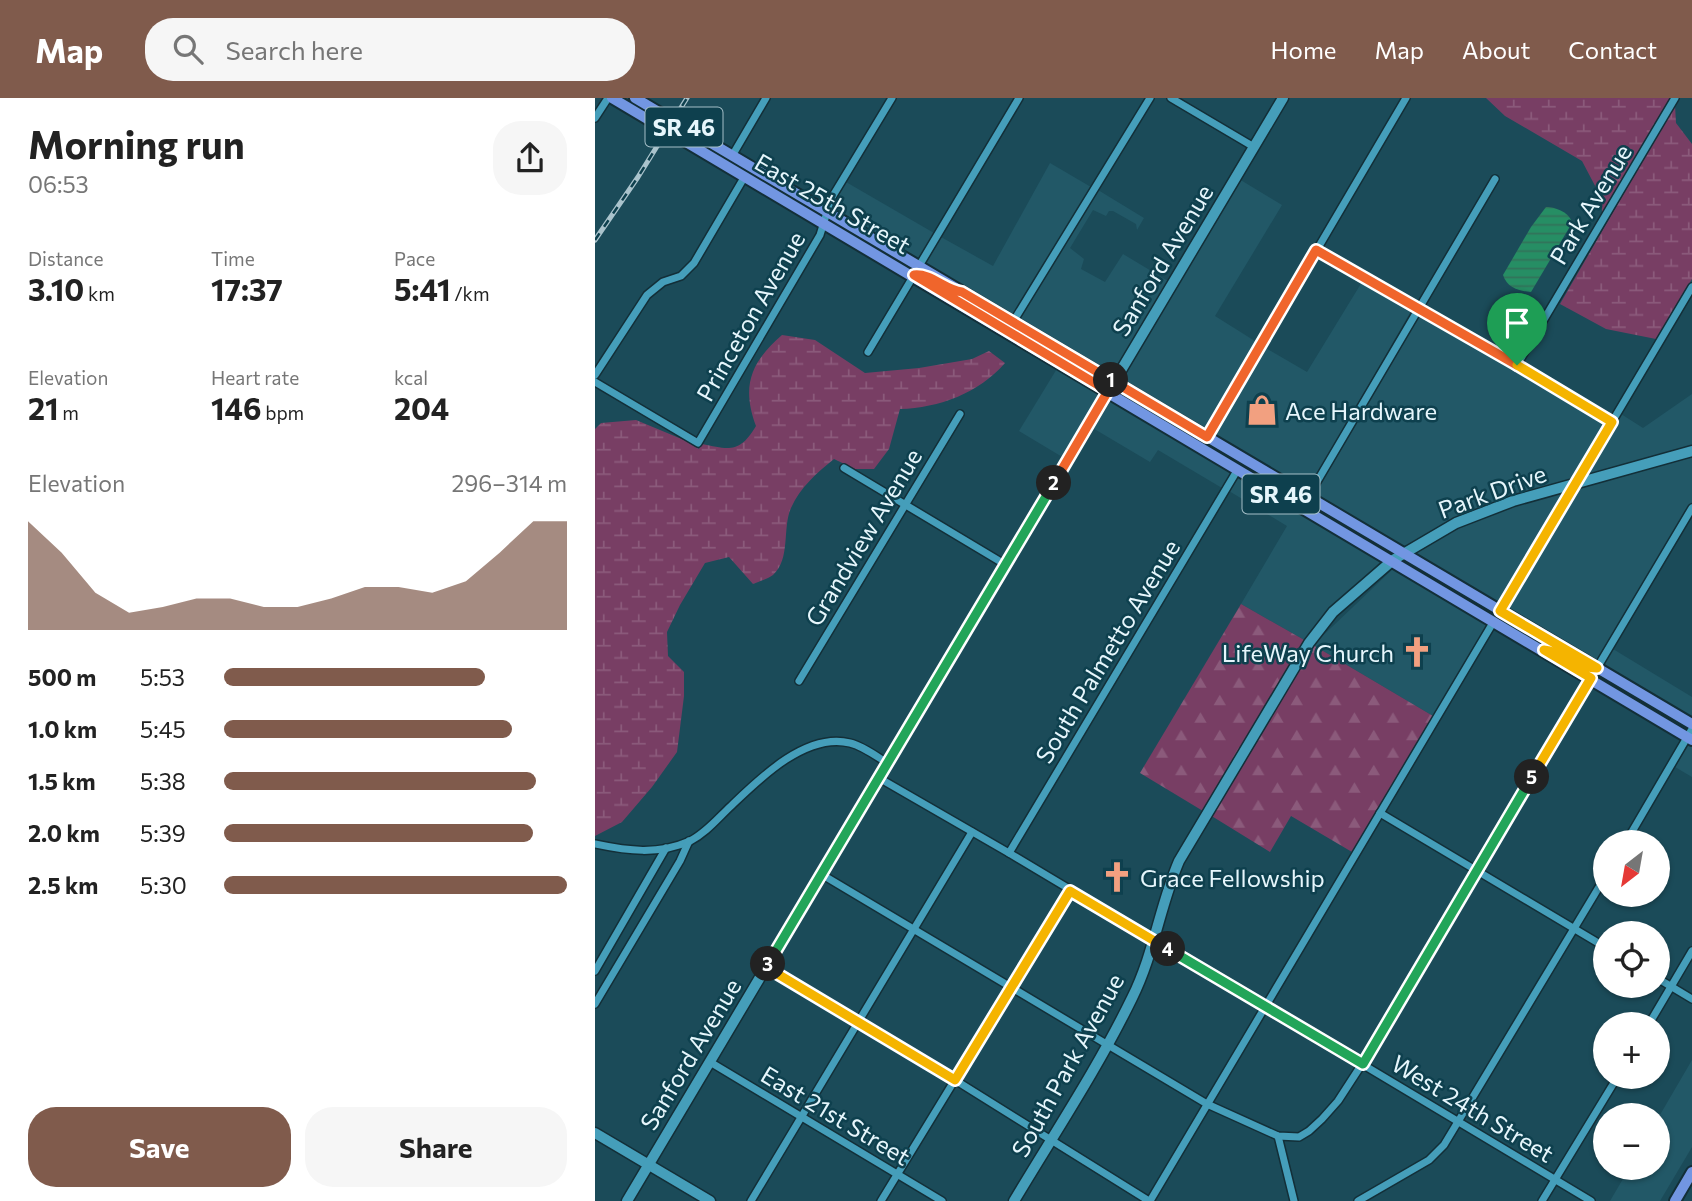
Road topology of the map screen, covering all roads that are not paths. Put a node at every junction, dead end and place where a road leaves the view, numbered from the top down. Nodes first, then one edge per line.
1 (610, 98) edge
2 (624, 98) edge
3 (635, 98) edge
4 (766, 98) edge
5 (892, 98) edge
6 (1019, 98) edge
7 (1150, 98) edge
8 (1171, 98) edge
9 (1283, 98) edge
10 (1406, 98) edge
11 (1675, 98) edge
12 (665, 116) junction
13 (595, 118) edge
14 (1254, 147) junction
15 (732, 156) junction
16 (745, 176) junction
17 (1495, 179) dead end
18 (827, 218) junction
19 (1316, 250) junction
20 (916, 271) junction
21 (1692, 287) edge
22 (1417, 309) junction
23 (1013, 322) junction
24 (869, 352) dead end
25 (1517, 365) junction
26 (595, 375) edge
27 (595, 382) edge
28 (1111, 386) junction
29 (960, 414) dead end
30 (1612, 422) junction
31 (1207, 437) junction
32 (1692, 451) edge
33 (1219, 457) junction
34 (844, 468) dead end
35 (1238, 468) junction
36 (1260, 468) junction
37 (1574, 485) junction
38 (1308, 497) junction
39 (905, 505) junction
40 (1692, 508) edge
41 (1403, 553) junction
42 (1393, 560) junction
43 (1006, 565) junction
44 (1497, 616) junction
45 (1544, 650) junction
46 (1597, 668) junction
47 (1591, 678) junction
48 (799, 681) dead end
49 (1691, 732) edge
50 (887, 764) junction
51 (879, 778) junction
52 (1380, 813) junction
53 (1633, 830) edge
54 (972, 832) junction
55 (689, 841) junction
56 (595, 844) edge
57 (666, 848) junction
58 (1009, 853) junction
59 (1477, 871) junction
60 (821, 874) junction
61 (1070, 891) junction
62 (1593, 897) edge
63 (915, 929) junction
64 (1574, 929) junction
65 (1154, 940) junction
66 (1593, 940) edge
67 (1692, 951) edge
68 (766, 967) junction
69 (595, 971) edge
70 (1671, 986) junction
71 (1011, 987) junction
72 (1692, 999) edge
73 (595, 1004) edge
74 (1265, 1007) junction
75 (1656, 1012) edge
76 (858, 1023) junction
77 (1107, 1044) junction
78 (710, 1062) junction
79 (1363, 1064) junction
80 (955, 1080) junction
81 (1610, 1089) edge
82 (1207, 1104) junction
83 (801, 1117) junction
84 (1459, 1122) junction
85 (595, 1133) edge
86 (1278, 1136) junction
87 (1051, 1140) junction
88 (649, 1165) junction
89 (1692, 1172) edge
90 (897, 1174) junction
91 (1556, 1180) junction
92 (627, 1201) edge
93 (709, 1201) edge
94 (751, 1201) edge
95 (881, 1201) edge
96 (942, 1201) edge
97 (1014, 1201) edge
98 (1149, 1201) edge
99 (1294, 1201) edge
100 (1358, 1201) edge
101 (1542, 1201) edge
102 (1591, 1201) edge
103 (1675, 1201) edge

1 - 13 street
1 - 16 main road, East 25th Street / SR 46
2 - 12 main road
3 - 12 main road, East 25th Street / SR 46
4 - 15 street
5 - 18 street, Princeton Avenue
6 - 20 street
7 - 23 street
8 - 14 street
9 - 14 main road, Sanford Avenue
10 - 19 street
11 - 25 street, Park Avenue
12 - 15 main road, East 25th Street / SR 46
14 - 28 main road, Sanford Avenue
15 - 18 main road, East 25th Street / SR 46
16 - 18 main road, East 25th Street / SR 46
16 - 26 street
17 - 22 street
18 - 20 main road, East 25th Street / SR 46
18 - 27 street, Princeton Avenue
19 - 22 street
19 - 31 street
20 - 23 main road, East 25th Street / SR 46
20 - 24 street
20 - 28 main road, East 25th Street / SR 46
21 - 30 street
22 - 25 street
22 - 38 street
23 - 28 main road, East 25th Street / SR 46
25 - 30 street
28 - 31 main road, East 25th Street / SR 46
28 - 33 main road, East 25th Street / SR 46
28 - 43 main road, Sanford Avenue
29 - 39 street, Grandview Avenue
30 - 37 street
31 - 36 main road, East 25th Street / SR 46
32 - 37 main road, Park Drive
33 - 35 main road, East 25th Street / SR 46
33 - 36 main road
34 - 39 street
35 - 42 main road, East 25th Street / SR 46
35 - 58 street, South Palmetto Avenue
36 - 38 main road, East 25th Street / SR 46
37 - 41 main road, Park Drive
37 - 44 street
38 - 41 main road, East 25th Street / SR 46
39 - 43 street
39 - 48 street, Grandview Avenue
40 - 46 street
41 - 42 main road, Park Drive
41 - 44 main road, SR 46
42 - 44 main road, SR 46
42 - 65 main road, South Park Avenue
43 - 50 main road, Sanford Avenue
44 - 45 main road, SR 46
44 - 46 main road, SR 46
44 - 52 street
45 - 46 main road
45 - 47 main road, SR 46
46 - 49 main road, SR 46
47 - 49 main road, SR 46
47 - 59 street
49 - 53 street
50 - 51 main road, Sanford Avenue
50 - 55 street
51 - 54 street, West 24th Street
51 - 60 main road, Sanford Avenue
52 - 59 street
52 - 74 street
54 - 58 street, West 24th Street
54 - 63 street
55 - 57 street
55 - 73 street
56 - 57 street
57 - 69 street
58 - 61 street, West 24th Street
59 - 64 street
59 - 79 street
60 - 63 street
60 - 68 main road, Sanford Avenue
61 - 65 street, West 24th Street
61 - 71 street
62 - 64 street
63 - 71 street
63 - 76 street
64 - 66 street
64 - 84 street
65 - 74 street, West 24th Street
65 - 77 main road, South Park Avenue
67 - 70 street
68 - 76 street
68 - 78 main road, Sanford Avenue
70 - 72 street
70 - 75 street
71 - 77 street
71 - 80 street
74 - 79 street, West 24th Street
74 - 82 street
76 - 80 street
76 - 83 street
77 - 82 street
77 - 87 main road, South Park Avenue
78 - 83 street, East 21st Street
78 - 88 main road, Sanford Avenue
79 - 84 street, West 24th Street
79 - 86 street
80 - 87 street
80 - 90 street
81 - 91 street
82 - 86 street
82 - 98 street
83 - 90 street, East 21st Street
83 - 94 street
84 - 91 street, West 24th Street
84 - 100 street
85 - 88 main road
86 - 99 street
87 - 97 main road, South Park Avenue
87 - 98 street
88 - 92 main road, Sanford Avenue
88 - 93 main road
89 - 103 main road
90 - 95 street
90 - 96 street, East 21st Street
91 - 101 street
91 - 102 street, West 24th Street

